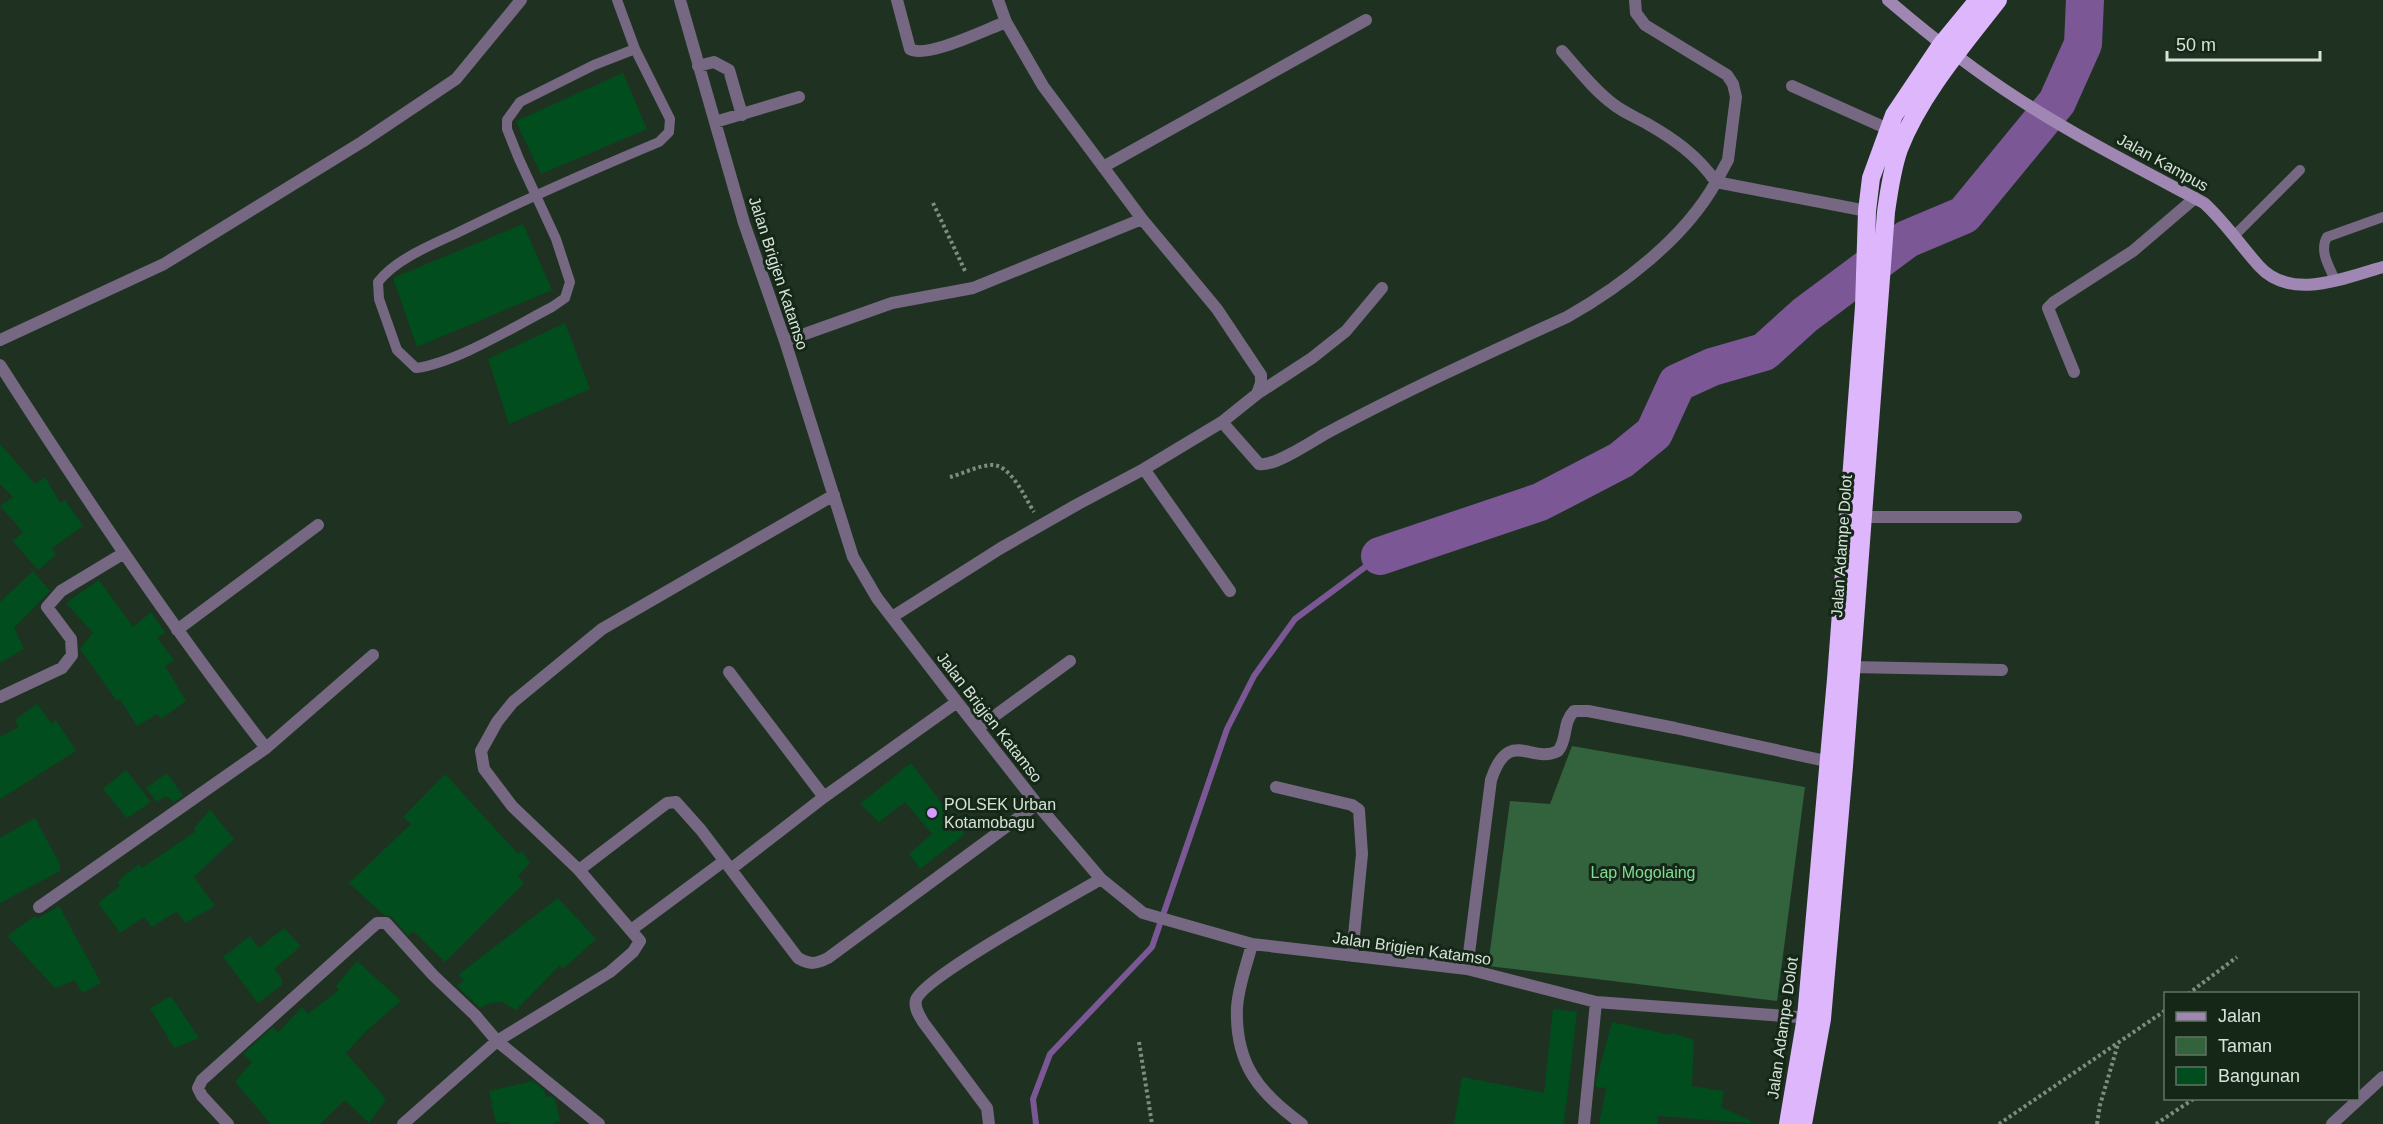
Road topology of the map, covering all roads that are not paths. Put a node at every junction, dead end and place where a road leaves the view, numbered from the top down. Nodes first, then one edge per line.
1 (521, 0) edge
2 (617, 0) edge
3 (680, 0) edge
4 (897, 0) edge
5 (998, 0) edge
6 (1635, 0) edge
7 (1888, 0) edge
8 (1978, 0) edge
9 (1998, 0) edge
10 (1366, 20) dead end
11 (1006, 22) junction
12 (635, 49) junction
13 (1948, 50) junction
14 (1562, 51) dead end
15 (698, 66) junction
16 (1792, 86) dead end
17 (799, 97) dead end
18 (742, 115) junction
19 (715, 122) junction
20 (1888, 129) junction
21 (1103, 167) junction
22 (2300, 170) dead end
23 (1716, 182) junction
24 (536, 194) junction
25 (2194, 198) junction
26 (1867, 211) junction
27 (2383, 217) edge
28 (1142, 219) junction
29 (2234, 236) junction
30 (1875, 242) junction
31 (2383, 267) edge
32 (2335, 280) junction
33 (1382, 288) dead end
34 (1872, 305) junction
35 (0, 340) edge
36 (785, 341) junction
37 (0, 365) edge
38 (2074, 372) dead end
39 (1257, 394) junction
40 (1222, 422) junction
41 (1144, 469) junction
42 (834, 495) junction
43 (1863, 517) junction
44 (2016, 517) dead end
45 (318, 525) dead end
46 (124, 553) junction
47 (1230, 591) dead end
48 (892, 617) junction
49 (177, 630) junction
50 (373, 655) dead end
51 (1070, 661) dead end
52 (1851, 666) junction
53 (2002, 670) dead end
54 (729, 672) dead end
55 (0, 697) edge
56 (957, 702) junction
57 (978, 728) junction
58 (266, 748) junction
59 (1836, 764) junction
60 (1276, 787) dead end
61 (824, 797) junction
62 (1037, 804) junction
63 (728, 865) junction
64 (579, 870) junction
65 (1101, 879) junction
66 (39, 907) dead end
67 (631, 930) junction
68 (1251, 944) junction
69 (1352, 956) junction
70 (1467, 969) junction
71 (1596, 1002) junction
72 (1814, 1018) junction
73 (497, 1041) junction
74 (2383, 1077) edge
75 (2359, 1099) edge
76 (2358, 1100) edge
77 (228, 1124) edge
78 (403, 1124) edge
79 (599, 1124) edge
80 (989, 1124) edge
81 (1302, 1124) edge
82 (1584, 1124) edge
83 (1788, 1124) edge
84 (1803, 1124) edge
85 (2332, 1124) edge

1 - 35 street
2 - 12 lane
3 - 15 street, Jalan Brigjen Katamso
4 - 11 street
5 - 11 street
6 - 23 street
7 - 13 street, Jalan Kampus
8 - 13 highway, Jalan Adampe Dolot
9 - 13 highway, Jalan Adampe Dolot
10 - 21 street
11 - 21 street
12 - 24 lane
12 - 24 lane
13 - 20 highway, Jalan Adampe Dolot
13 - 25 street, Jalan Kampus
13 - 30 highway, Jalan Adampe Dolot
14 - 23 street
15 - 18 street
15 - 19 street, Jalan Brigjen Katamso
16 - 20 street
17 - 18 street
18 - 19 street
19 - 36 street, Jalan Brigjen Katamso
20 - 26 highway, Jalan Adampe Dolot
21 - 28 street
22 - 29 lane
23 - 26 street
23 - 40 street
24 - 24 lane
25 - 29 street, Jalan Kampus
25 - 38 street
26 - 30 highway, Jalan Adampe Dolot
27 - 32 lane
28 - 36 street
28 - 39 street
29 - 32 street, Jalan Kampus
30 - 34 highway, Jalan Adampe Dolot
31 - 32 street, Jalan Kampus
33 - 39 street
34 - 43 highway, Jalan Adampe Dolot
34 - 59 highway, Jalan Adampe Dolot
36 - 42 street, Jalan Brigjen Katamso
37 - 46 street
39 - 40 street
40 - 41 street
41 - 47 street
41 - 48 street
42 - 48 street, Jalan Brigjen Katamso
42 - 64 street
43 - 44 street
43 - 52 highway, Jalan Adampe Dolot
45 - 49 street
46 - 49 street
46 - 55 street
48 - 56 street, Jalan Brigjen Katamso
49 - 58 street
50 - 58 street
51 - 57 street
52 - 53 street
52 - 59 highway, Jalan Adampe Dolot
54 - 61 street
56 - 57 street, Jalan Brigjen Katamso
56 - 61 street
57 - 62 street, Jalan Brigjen Katamso
58 - 66 street
59 - 70 street
59 - 72 highway, Jalan Adampe Dolot
60 - 69 street
61 - 63 street
62 - 63 street
62 - 65 street, Jalan Brigjen Katamso
63 - 64 street
63 - 67 street
64 - 67 street
65 - 68 street, Jalan Brigjen Katamso
65 - 80 street
67 - 73 street
68 - 69 street, Jalan Brigjen Katamso
68 - 81 street
69 - 70 street, Jalan Brigjen Katamso
70 - 71 street, Jalan Brigjen Katamso
71 - 72 street, Jalan Brigjen Katamso
71 - 82 street
72 - 83 highway, Jalan Adampe Dolot
72 - 84 highway, Jalan Adampe Dolot
73 - 77 street
73 - 78 street
73 - 79 street
74 - 75 street
76 - 85 street

